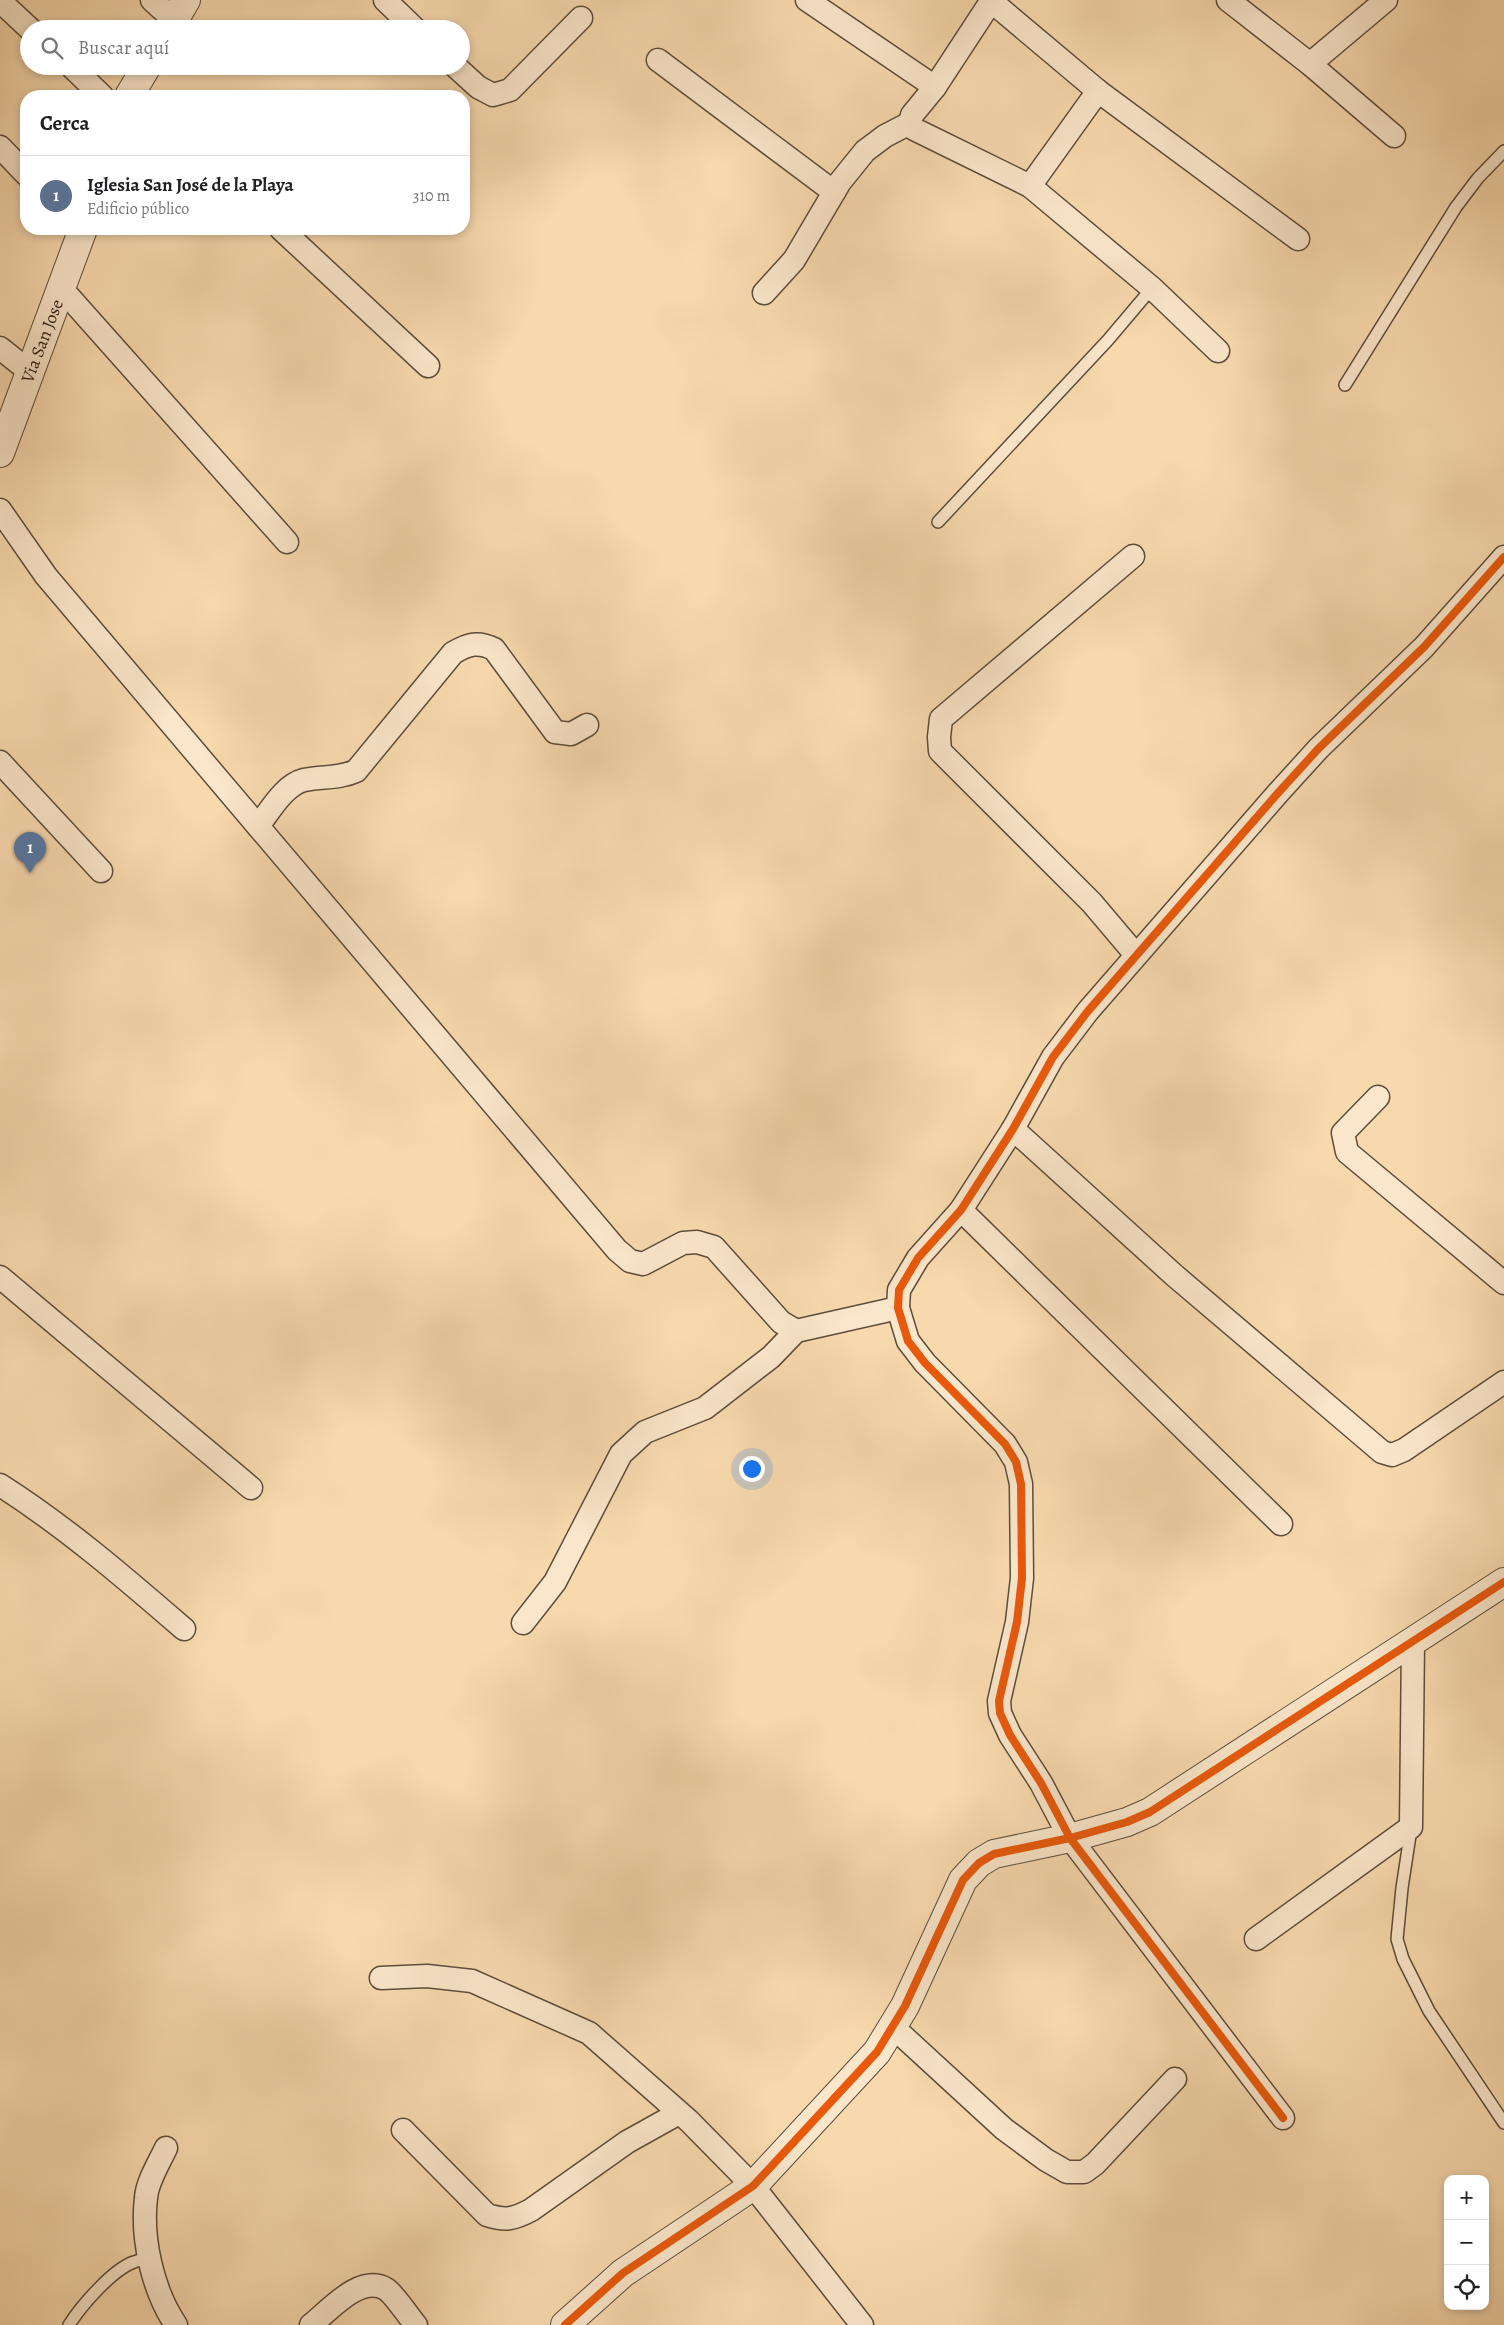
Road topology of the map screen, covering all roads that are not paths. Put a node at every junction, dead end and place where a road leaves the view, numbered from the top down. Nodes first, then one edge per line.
1 (152, 0) edge
2 (385, 0) edge
3 (808, 0) edge
4 (1228, 0) edge
5 (1386, 0) edge
6 (0, 1) edge
7 (992, 1) edge
8 (176, 16) edge
9 (581, 18) dead end
10 (20, 20) edge
11 (406, 20) edge
12 (658, 60) dead end
13 (1310, 64) junction
14 (80, 75) edge
15 (143, 75) edge
16 (465, 75) edge
17 (935, 87) junction
18 (96, 90) edge
19 (136, 90) edge
20 (1098, 91) junction
21 (910, 123) junction
22 (1394, 136) dead end
23 (0, 147) edge
24 (1504, 151) edge
25 (20, 168) edge
26 (1030, 186) junction
27 (834, 192) junction
28 (81, 235) edge
29 (287, 235) edge
30 (1298, 240) dead end
31 (62, 288) junction
32 (1152, 288) junction
33 (764, 293) dead end
34 (0, 348) edge
35 (1218, 351) dead end
36 (428, 366) dead end
37 (30, 372) junction
38 (1345, 385) dead end
39 (0, 453) edge
40 (0, 510) edge
41 (938, 522) dead end
42 (287, 542) dead end
43 (1133, 556) dead end
44 (1504, 557) edge
45 (587, 725) dead end
46 (0, 762) edge
47 (258, 826) junction
48 (100, 871) dead end
49 (1136, 955) junction
50 (1378, 1097) dead end
51 (1013, 1129) junction
52 (961, 1210) junction
53 (0, 1276) edge
54 (1504, 1283) edge
55 (898, 1308) junction
56 (796, 1331) junction
57 (1504, 1382) edge
58 (0, 1485) edge
59 (251, 1488) dead end
60 (1281, 1524) dead end
61 (1504, 1582) edge
62 (523, 1623) dead end
63 (184, 1629) dead end
64 (1413, 1640) junction
65 (1411, 1827) junction
66 (1070, 1838) junction
67 (1256, 1939) dead end
68 (381, 1978) dead end
69 (893, 2027) junction
70 (1175, 2079) dead end
71 (679, 2113) junction
72 (1283, 2118) dead end
73 (1504, 2123) edge
74 (403, 2130) dead end
75 (166, 2148) dead end
76 (753, 2186) junction
77 (150, 2258) junction
78 (70, 2325) edge
79 (176, 2325) edge
80 (311, 2325) edge
81 (416, 2325) edge
82 (565, 2325) edge
83 (862, 2325) edge

1 - 8 street
2 - 11 street
3 - 17 street
4 - 13 street
5 - 13 street
6 - 10 street
7 - 17 street
7 - 20 street
9 - 16 street
12 - 27 street
13 - 22 street
14 - 18 street
15 - 19 street
17 - 21 street
20 - 26 street
20 - 30 street
21 - 26 street
21 - 27 street
23 - 25 street
24 - 38 lane
26 - 32 street
27 - 33 street
28 - 31 street, Via San Jose
29 - 36 street
31 - 37 street, Via San Jose
31 - 42 street
32 - 35 street
32 - 41 lane
34 - 37 street
37 - 39 street, Via San Jose
40 - 47 street
43 - 49 street
44 - 49 street
45 - 47 street
46 - 48 street
47 - 56 street
49 - 51 street
50 - 54 street
51 - 52 street
51 - 57 street
52 - 55 street
52 - 60 street
53 - 59 street
55 - 56 street
55 - 66 street
56 - 62 street
58 - 63 street
61 - 64 street
64 - 65 street
64 - 66 street
65 - 67 street
65 - 73 lane
66 - 69 street
66 - 72 street
68 - 71 street
69 - 70 street
69 - 76 street
71 - 74 street
71 - 76 street
75 - 77 street
76 - 82 street
76 - 83 street
77 - 78 lane
77 - 79 street
80 - 81 street

